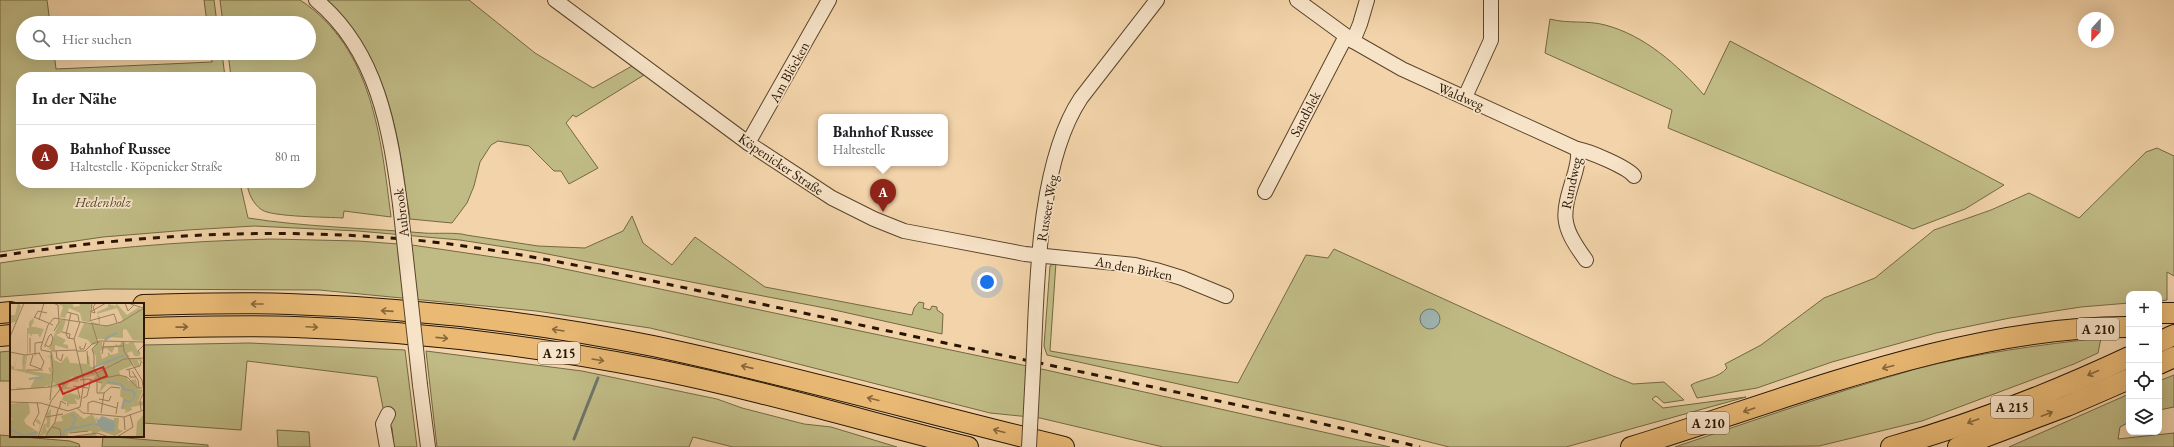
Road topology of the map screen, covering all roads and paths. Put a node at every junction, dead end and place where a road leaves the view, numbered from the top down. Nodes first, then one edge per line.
1 (316, 0) edge
2 (555, 0) edge
3 (829, 0) edge
4 (1157, 0) edge
5 (1297, 0) edge
6 (1367, 0) edge
7 (1491, 0) edge
8 (1349, 38) junction
9 (1465, 97) junction
10 (748, 143) junction
11 (1577, 148) junction
12 (1634, 176) dead end
13 (1265, 192) dead end
14 (1039, 254) junction
15 (1586, 260) dead end
16 (1226, 296) dead end
17 (144, 305) edge
18 (10, 312) edge
19 (0, 313) edge
20 (2162, 313) edge
21 (2174, 313) edge
22 (2126, 315) edge
23 (2065, 325) junction
24 (2126, 327) edge
25 (144, 328) edge
26 (2162, 328) edge
27 (2174, 328) edge
28 (10, 335) edge
29 (2174, 335) edge
30 (0, 336) edge
31 (2162, 341) edge
32 (2174, 357) edge
33 (2126, 358) edge
34 (2161, 363) edge
35 (2126, 380) edge
36 (388, 414) dead end
37 (387, 447) edge
38 (428, 447) edge
39 (968, 447) edge
40 (1029, 447) edge
41 (1064, 447) edge
42 (1631, 447) edge
43 (1891, 447) edge
44 (1958, 447) edge

1 - 38 street, Aubrook, bridge
2 - 10 street, Köpenicker Straße
3 - 10 street, Am Blöcken
4 - 14 street, Russeer Weg
5 - 8 street, Waldweg
6 - 8 street, Sandblek
7 - 9 street
8 - 9 street, Waldweg
8 - 13 street, Sandblek
9 - 11 street, Waldweg
10 - 14 street, Köpenicker Straße
11 - 12 street, Waldweg
11 - 15 street, Rundweg
14 - 16 street, An den Birken
14 - 40 street, Russeer Weg, bridge
41 -> 17 highway, A 215
18 - 19 highway
20 - 21 highway
22 - 23 highway
23 - 24 highway, A 210
23 -> 42 highway, A 210
25 -> 39 highway, A 215
26 - 27 highway
28 - 30 highway
29 - 31 highway
32 - 34 highway
33 -> 43 highway, A 215
44 -> 35 highway, A 215
36 - 37 street

